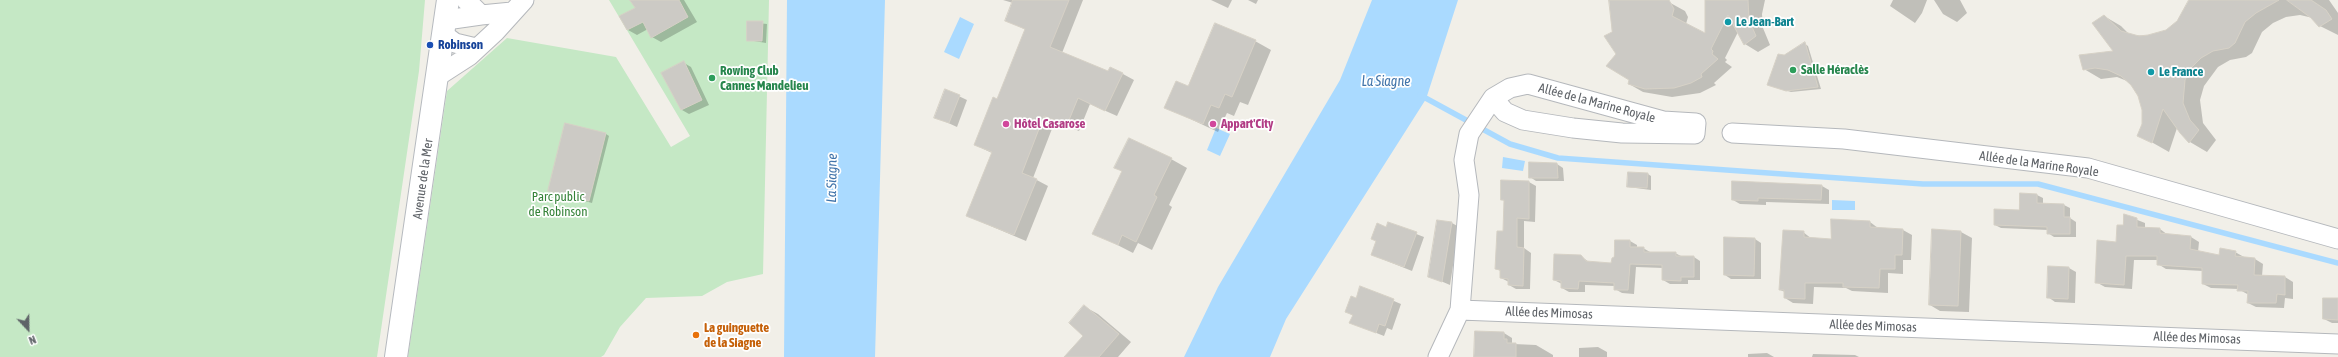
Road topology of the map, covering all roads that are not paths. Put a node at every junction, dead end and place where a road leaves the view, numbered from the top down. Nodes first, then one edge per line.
1 (466, 0) edge
2 (518, 6) edge
3 (481, 16) junction
4 (446, 18) edge
5 (476, 48) junction
6 (438, 76) junction
7 (1493, 98) junction
8 (1732, 133) dead end
9 (2338, 239) edge
10 (1460, 310) junction
11 (2338, 344) edge
12 (396, 357) edge
13 (1438, 357) edge

1 - 3 street
2 - 3 street
2 - 5 street
3 - 4 street
4 - 5 street
4 - 6 main road, Avenue de la Mer
5 - 6 street
6 - 12 main road, Avenue de la Mer
7 - 7 street, Allée de la Marine Royale
7 - 10 street, Allée de la Marine Royale
8 - 9 street, Allée de la Marine Royale
10 - 11 street, Allée des Mimosas
10 - 13 street

